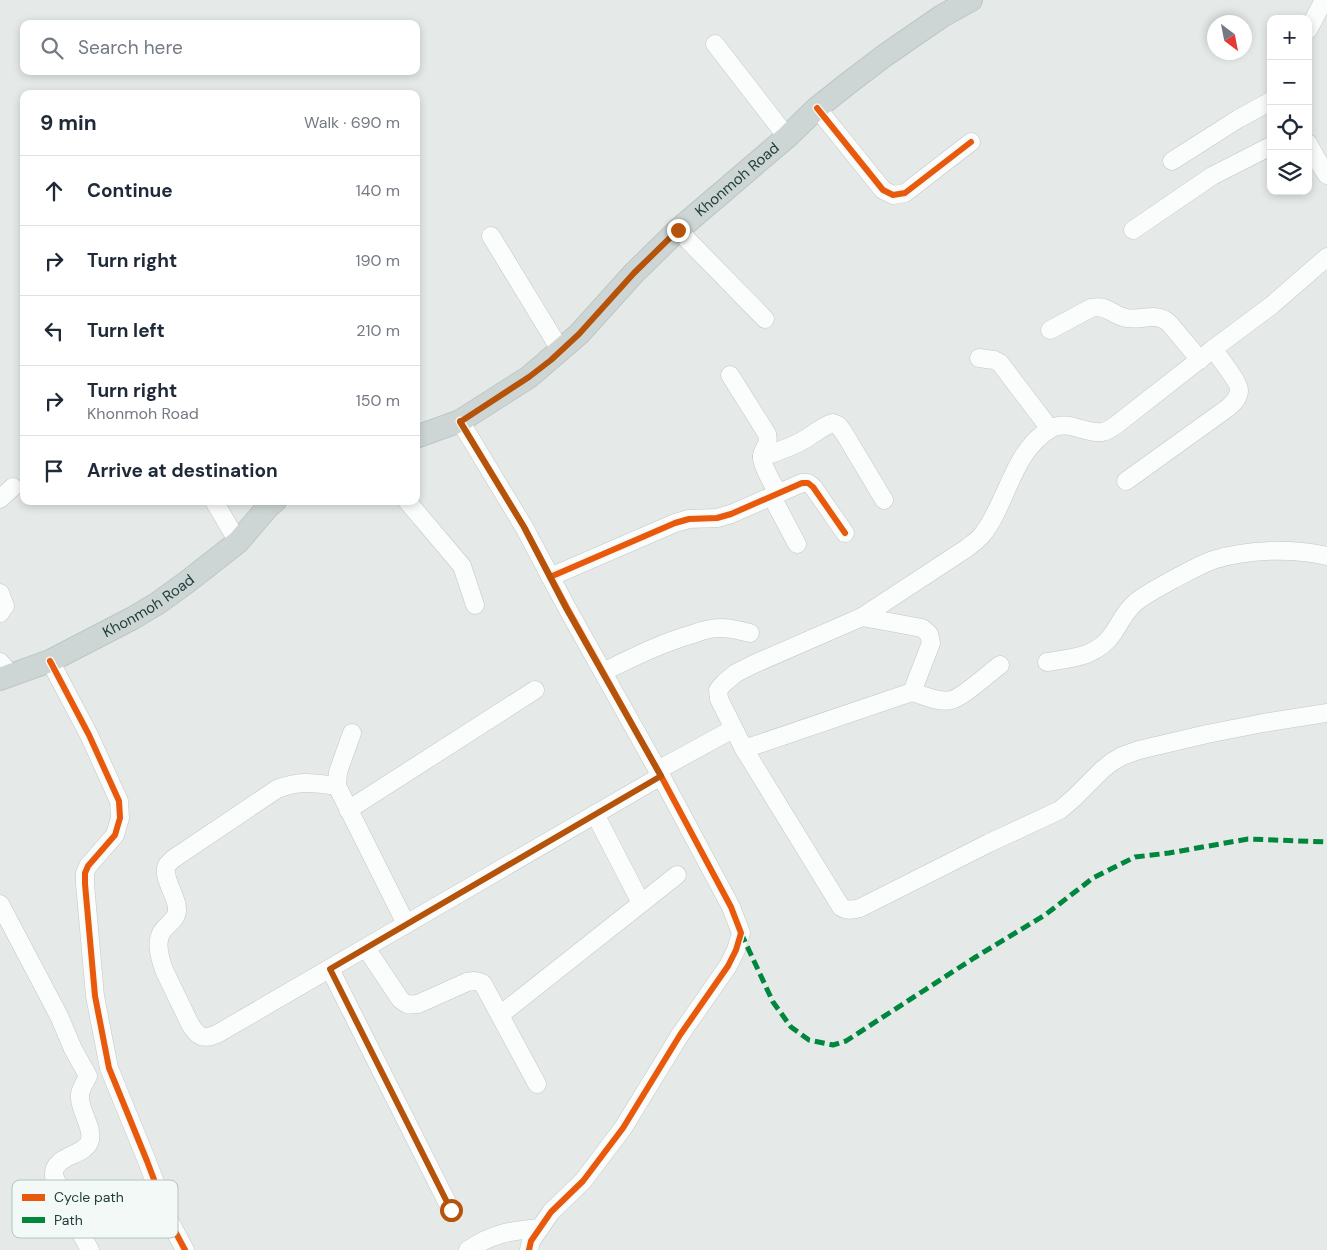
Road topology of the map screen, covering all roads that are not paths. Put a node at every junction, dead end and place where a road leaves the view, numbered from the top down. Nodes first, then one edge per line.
1 (971, 0) edge
2 (1324, 0) edge
3 (1312, 22) edge
4 (715, 44) dead end
5 (1267, 103) edge
6 (817, 108) junction
7 (787, 137) junction
8 (971, 142) dead end
9 (1267, 148) edge
10 (1312, 150) edge
11 (1172, 161) dead end
12 (1327, 175) edge
13 (678, 230) junction
14 (1133, 230) dead end
15 (491, 236) dead end
16 (1327, 257) edge
17 (765, 319) dead end
18 (1050, 330) dead end
19 (560, 351) junction
20 (1206, 355) junction
21 (979, 358) dead end
22 (730, 375) dead end
23 (460, 422) junction
24 (1050, 429) junction
25 (420, 434) edge
26 (762, 458) junction
27 (1126, 481) dead end
28 (13, 487) dead end
29 (775, 496) junction
30 (0, 499) edge
31 (884, 500) dead end
32 (216, 505) edge
33 (270, 505) edge
34 (410, 505) edge
35 (845, 533) dead end
36 (238, 542) junction
37 (798, 544) dead end
38 (1327, 556) edge
39 (550, 577) junction
40 (0, 593) edge
41 (475, 605) dead end
42 (0, 613) edge
43 (862, 618) junction
44 (750, 633) dead end
45 (50, 661) junction
46 (1047, 662) dead end
47 (1000, 665) dead end
48 (4, 672) edge
49 (603, 672) junction
50 (534, 690) dead end
51 (912, 692) junction
52 (1327, 713) edge
53 (733, 729) junction
54 (352, 733) dead end
55 (744, 749) junction
56 (660, 773) junction
57 (337, 786) junction
58 (348, 810) junction
59 (595, 814) junction
60 (677, 875) dead end
61 (641, 903) junction
62 (0, 904) edge
63 (406, 924) junction
64 (366, 948) junction
65 (330, 969) junction
66 (500, 1015) junction
67 (109, 1068) junction
68 (88, 1076) junction
69 (537, 1084) dead end
70 (56, 1180) edge
71 (154, 1180) edge
72 (451, 1210) dead end
73 (540, 1228) junction
74 (178, 1237) edge
75 (83, 1238) edge
76 (90, 1250) edge
77 (185, 1250) edge
78 (468, 1250) edge
79 (529, 1250) edge

1 - 6 main road, Khonmoh Road
2 - 3 street
4 - 7 street
5 - 11 street
6 - 7 main road, Khonmoh Road
6 - 8 street
7 - 13 main road, Khonmoh Road
9 - 14 street
10 - 12 street
13 - 17 street
13 - 19 main road, Khonmoh Road
15 - 19 street
16 - 20 street
18 - 20 street
19 - 23 main road, Khonmoh Road
20 - 24 street
20 - 27 street
21 - 24 street
22 - 26 street
23 - 25 main road, Khonmoh Road
23 - 39 street
24 - 43 street
26 - 29 street
26 - 31 street
28 - 30 street
29 - 35 street
29 - 37 street
29 - 39 street
32 - 36 street
33 - 36 main road, Khonmoh Road
34 - 41 street
36 - 45 main road, Khonmoh Road
38 - 46 street
39 - 49 street
40 - 42 street
43 - 51 street
43 - 53 street
44 - 49 street
45 - 48 main road, Khonmoh Road
45 - 67 street
47 - 51 street
49 - 56 street
50 - 58 street
51 - 55 street
52 - 55 street
53 - 55 street
53 - 56 street
54 - 57 street
56 - 59 street
56 - 73 street
57 - 58 street
57 - 65 street
58 - 63 street
59 - 61 street
59 - 63 street
60 - 61 street
61 - 66 street
62 - 68 street
63 - 64 street
64 - 65 street
64 - 66 street
65 - 72 street
66 - 69 street
67 - 68 street
67 - 71 street
68 - 70 street
73 - 78 street
73 - 79 street
74 - 77 street
75 - 76 street

